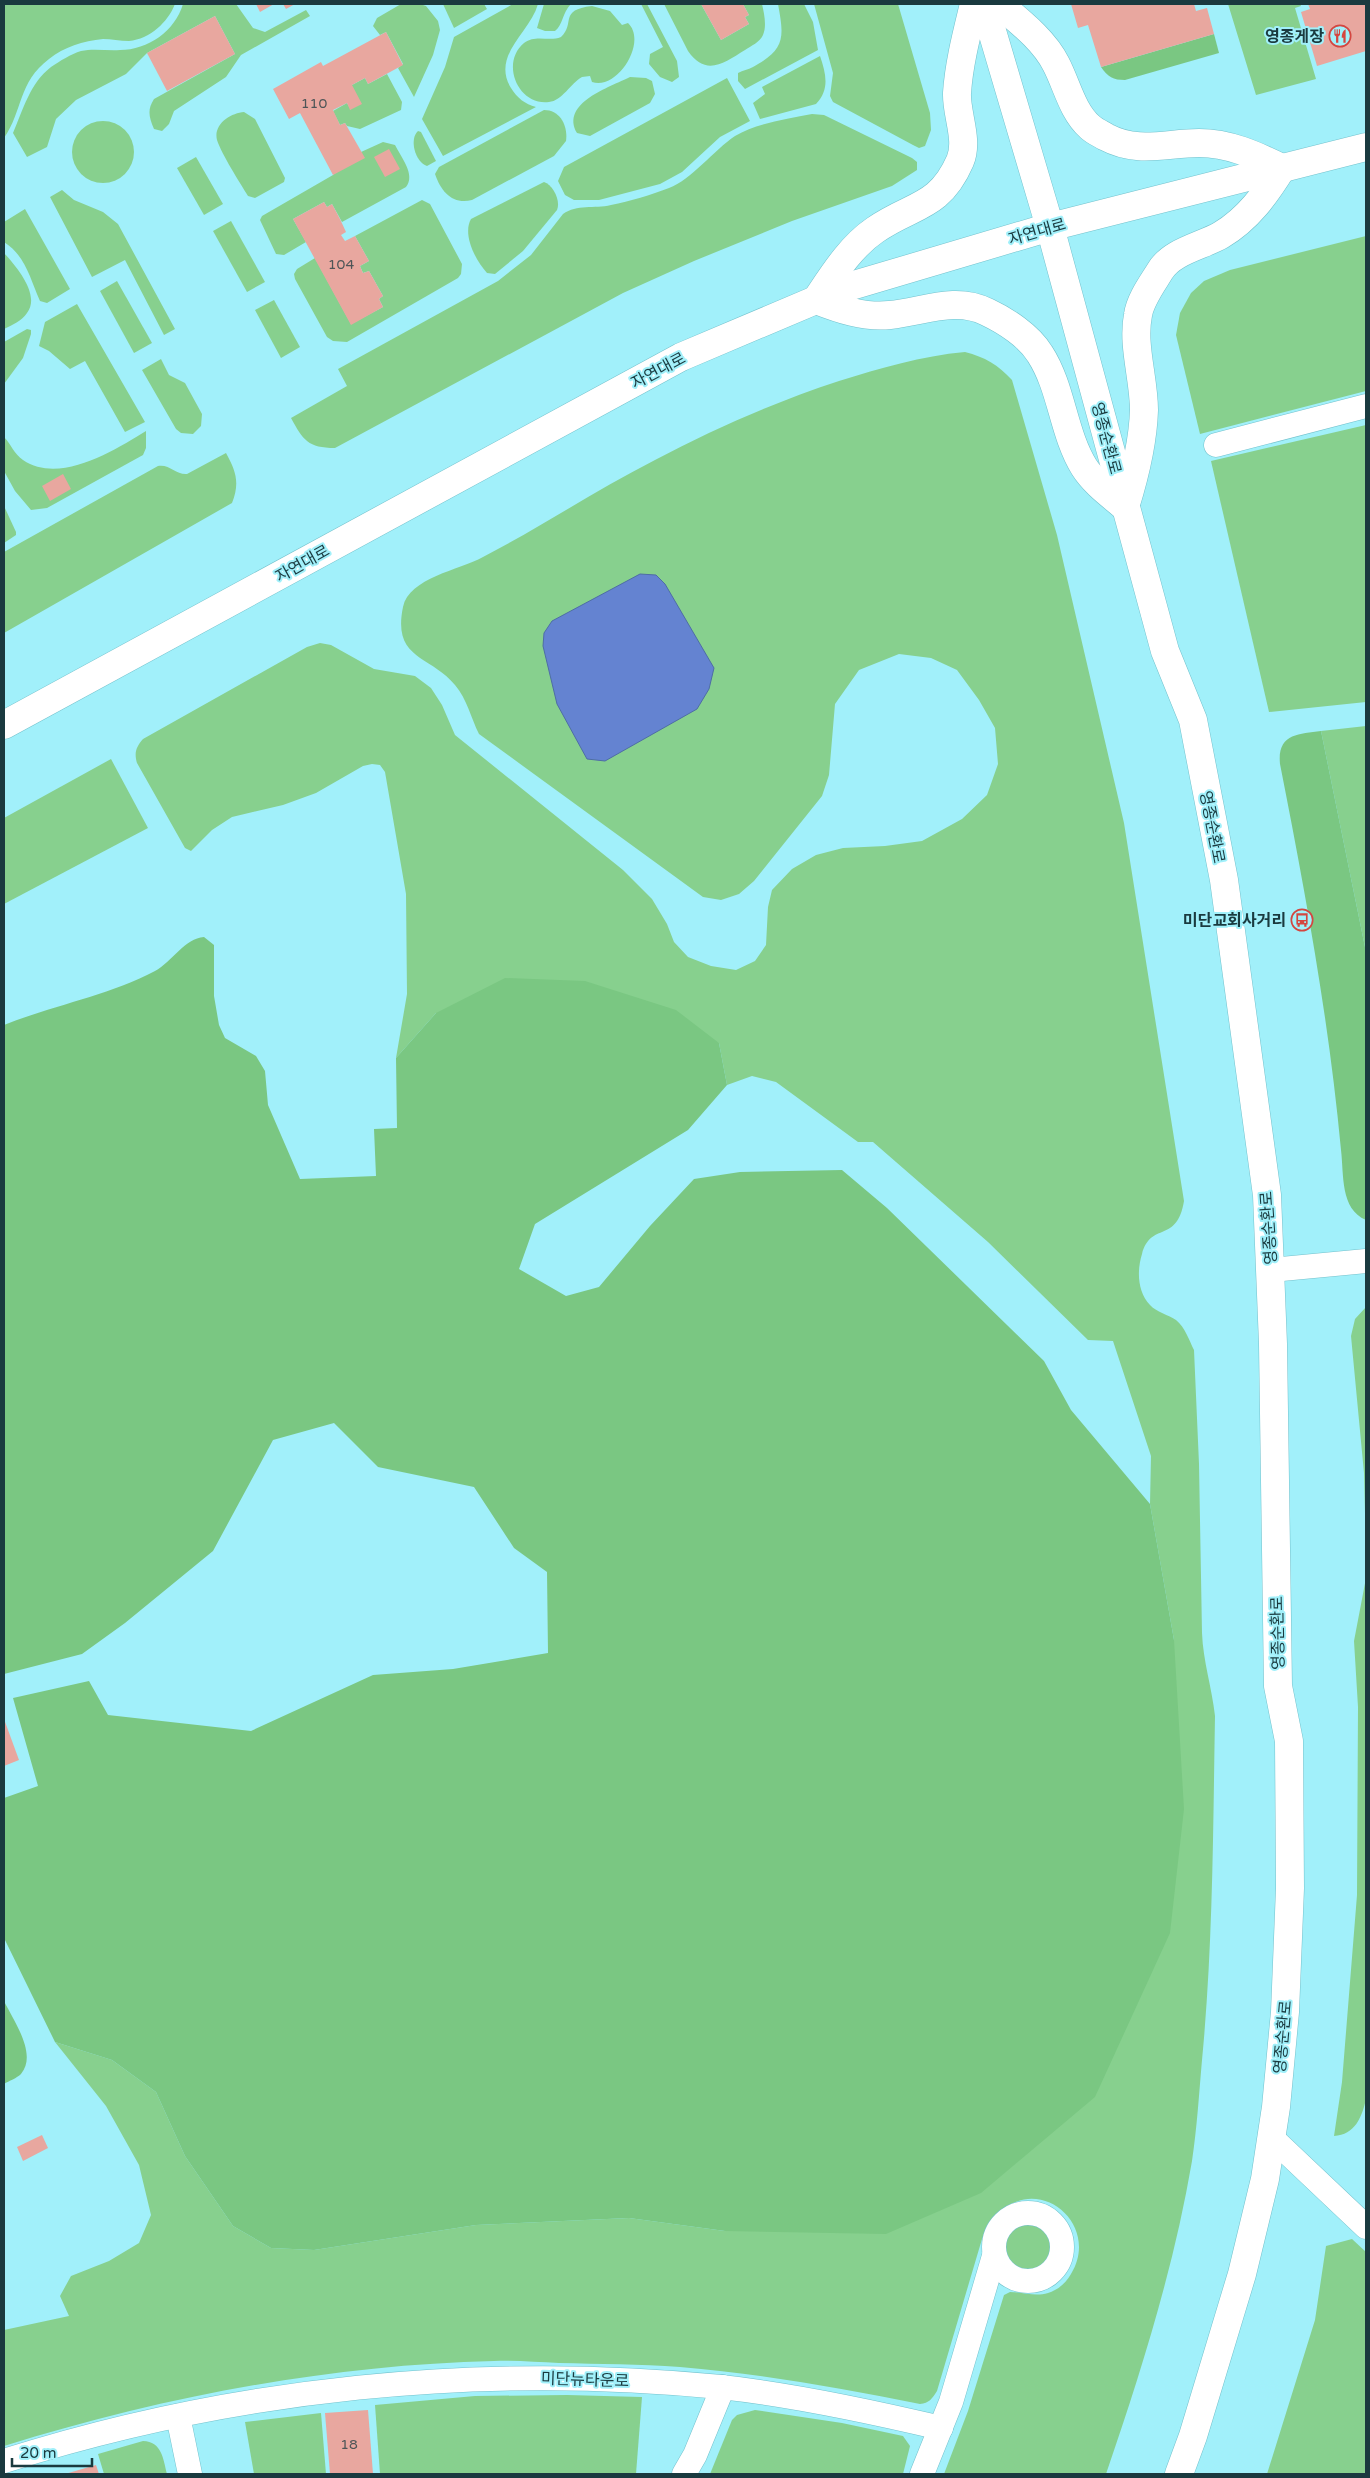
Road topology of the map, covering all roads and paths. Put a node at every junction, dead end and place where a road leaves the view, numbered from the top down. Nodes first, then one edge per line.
1 (974, 4) edge
2 (984, 4) edge
3 (999, 4) edge
4 (1366, 147) edge
5 (1282, 168) junction
6 (1050, 227) junction
7 (816, 300) junction
8 (1366, 406) edge
9 (1216, 444) dead end
10 (1125, 507) junction
11 (4, 725) edge
12 (1366, 1261) edge
13 (1271, 1270) junction
14 (1272, 2138) junction
15 (1366, 2227) edge
16 (994, 2256) dead end
17 (723, 2387) junction
18 (178, 2416) junction
19 (942, 2428) junction
20 (4, 2461) edge
21 (190, 2474) edge
22 (684, 2474) edge
23 (922, 2474) edge
24 (1179, 2474) edge

1 - 7 main road
2 - 6 main road, 영종순환로
3 - 5 main road
4 - 5 main road, 자연대로
5 - 6 main road, 자연대로
5 - 10 main road
6 - 7 main road, 자연대로
6 - 10 main road, 영종순환로
7 - 10 main road
7 - 11 main road, 자연대로
8 - 9 street
10 - 13 main road, 영종순환로
12 - 13 street
13 - 14 main road, 영종순환로
14 - 15 street
14 - 24 main road, 영종순환로
16 - 19 street
17 - 18 street, 미단뉴타운로
17 - 19 street, 미단뉴타운로
17 - 22 street
18 - 20 street, 미단뉴타운로
18 - 21 street
19 - 23 street

